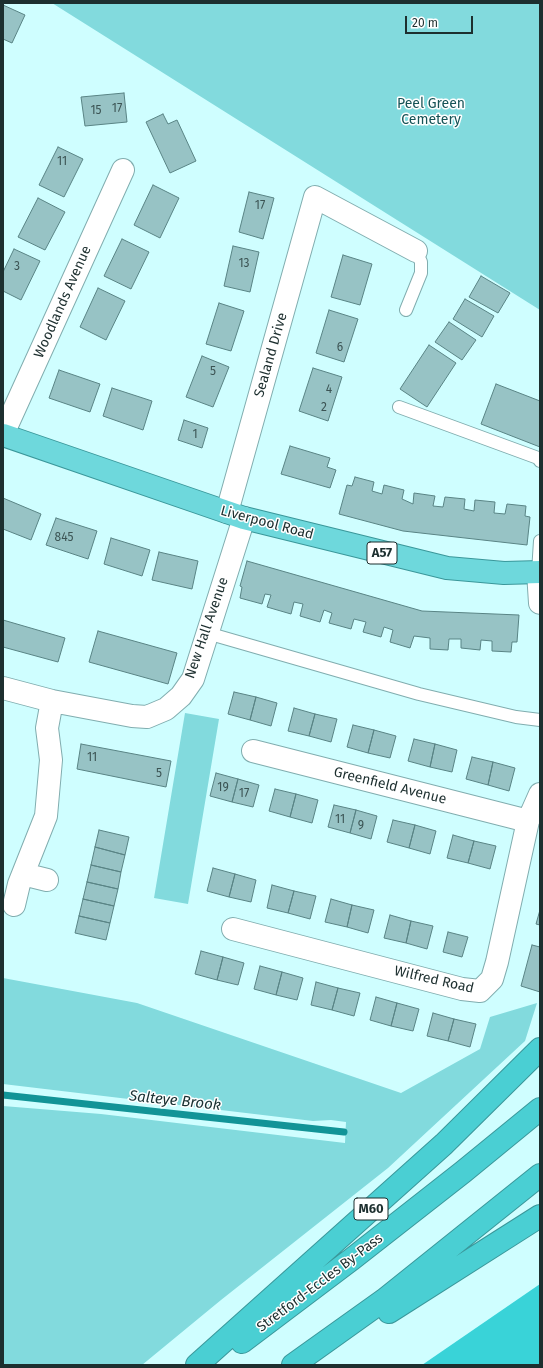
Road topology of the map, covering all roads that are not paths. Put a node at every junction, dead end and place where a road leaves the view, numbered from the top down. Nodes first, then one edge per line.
1 (123, 170) dead end
2 (416, 251) joint
3 (406, 310) dead end
4 (399, 407) dead end
5 (3, 435) edge
6 (540, 461) edge
7 (235, 515) junction
8 (540, 540) edge
9 (539, 572) edge
10 (540, 603) edge
11 (207, 633) junction
12 (3, 688) edge
13 (52, 701) junction
14 (540, 720) edge
15 (253, 751) dead end
16 (540, 794) edge
17 (528, 821) junction
18 (24, 874) junction
19 (47, 880) dead end
20 (14, 905) dead end
21 (233, 929) dead end
22 (540, 1049) edge
23 (540, 1109) edge
24 (540, 1175) edge
25 (540, 1216) edge
26 (196, 1365) edge
27 (211, 1365) edge
28 (293, 1365) edge
29 (304, 1365) edge

1 - 5 street, Woodlands Avenue
2 - 3 lane
2 - 7 street, Sealand Drive
4 - 6 lane
5 - 7 highway, Liverpool Road / A57
7 - 9 highway, Liverpool Road / A57
7 - 11 street, New Hall Avenue
8 - 9 lane
9 - 10 street
11 - 13 street, New Hall Avenue
11 - 14 lane
12 - 13 street, New Hall Avenue
13 - 18 street
15 - 17 street, Greenfield Avenue
16 - 17 street, Wilfred Road
17 - 21 street, Wilfred Road
18 - 19 street
18 - 20 street
22 - 26 highway, M60
23 - 27 highway, Stretford-Eccles By-Pass / M60
24 - 28 highway
25 - 29 highway

